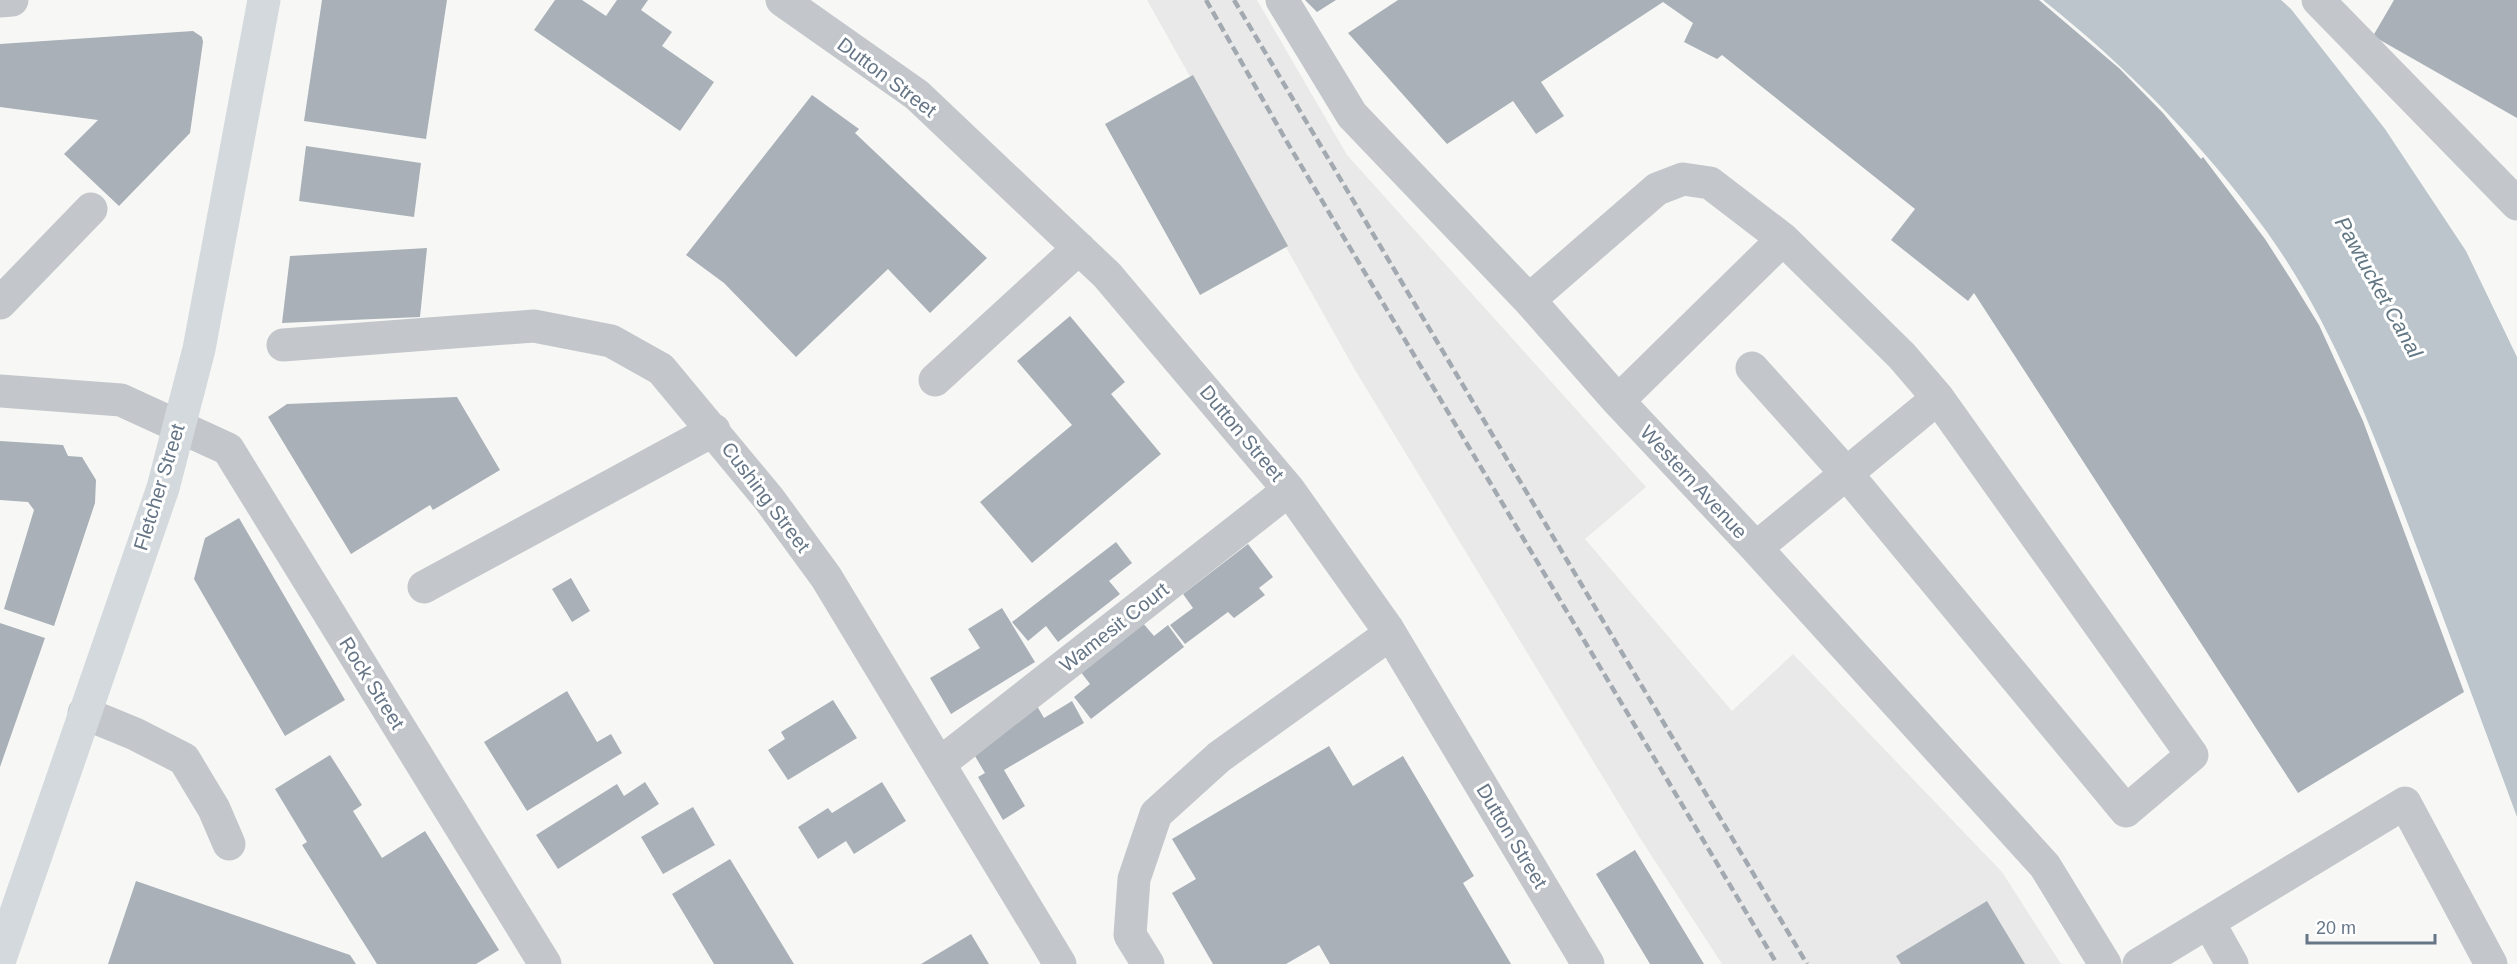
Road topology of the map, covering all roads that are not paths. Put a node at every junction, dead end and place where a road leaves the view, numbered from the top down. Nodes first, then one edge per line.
1 (12, 0) edge
2 (264, 0) edge
3 (782, 0) edge
4 (1282, 0) edge
5 (2318, 0) edge
6 (0, 1) edge
7 (2517, 204) edge
8 (91, 209) dead end
9 (1783, 239) junction
10 (1079, 248) junction
11 (1529, 300) junction
12 (0, 303) edge
13 (284, 345) dead end
14 (1752, 368) dead end
15 (935, 380) dead end
16 (0, 391) edge
17 (1938, 398) junction
18 (1618, 400) junction
19 (179, 425) junction
20 (714, 430) junction
21 (1846, 473) junction
22 (1289, 490) junction
23 (1756, 548) junction
24 (424, 586) dead end
25 (1390, 633) junction
26 (84, 713) junction
27 (939, 764) junction
28 (229, 844) dead end
29 (2209, 923) junction
30 (0, 959) edge
31 (545, 964) edge
32 (1060, 964) edge
33 (1148, 964) edge
34 (1588, 964) edge
35 (2105, 964) edge
36 (2139, 964) edge
37 (2232, 964) edge
38 (2491, 964) edge

1 - 6 street
2 - 19 main road, Fletcher Street
3 - 10 street, Dutton Street
4 - 11 street, Western Avenue
5 - 7 street
8 - 12 street
9 - 11 street
9 - 17 street
9 - 18 street
10 - 15 street
10 - 22 street, Dutton Street
11 - 18 street, Western Avenue
13 - 20 street, Cushing Street
14 - 21 street
16 - 19 street, Rock Street
17 - 21 street
17 - 21 street
18 - 23 street, Western Avenue
19 - 26 main road, Fletcher Street
19 - 31 street, Rock Street
20 - 24 street
20 - 27 street, Cushing Street
21 - 23 street
22 - 25 street, Dutton Street
22 - 27 street, Wamesit Court
23 - 35 street, Western Avenue
25 - 33 street
25 - 34 street, Dutton Street
26 - 28 street
26 - 30 main road, Fletcher Street
27 - 32 street, Cushing Street
29 - 36 street
29 - 37 street
29 - 38 street

